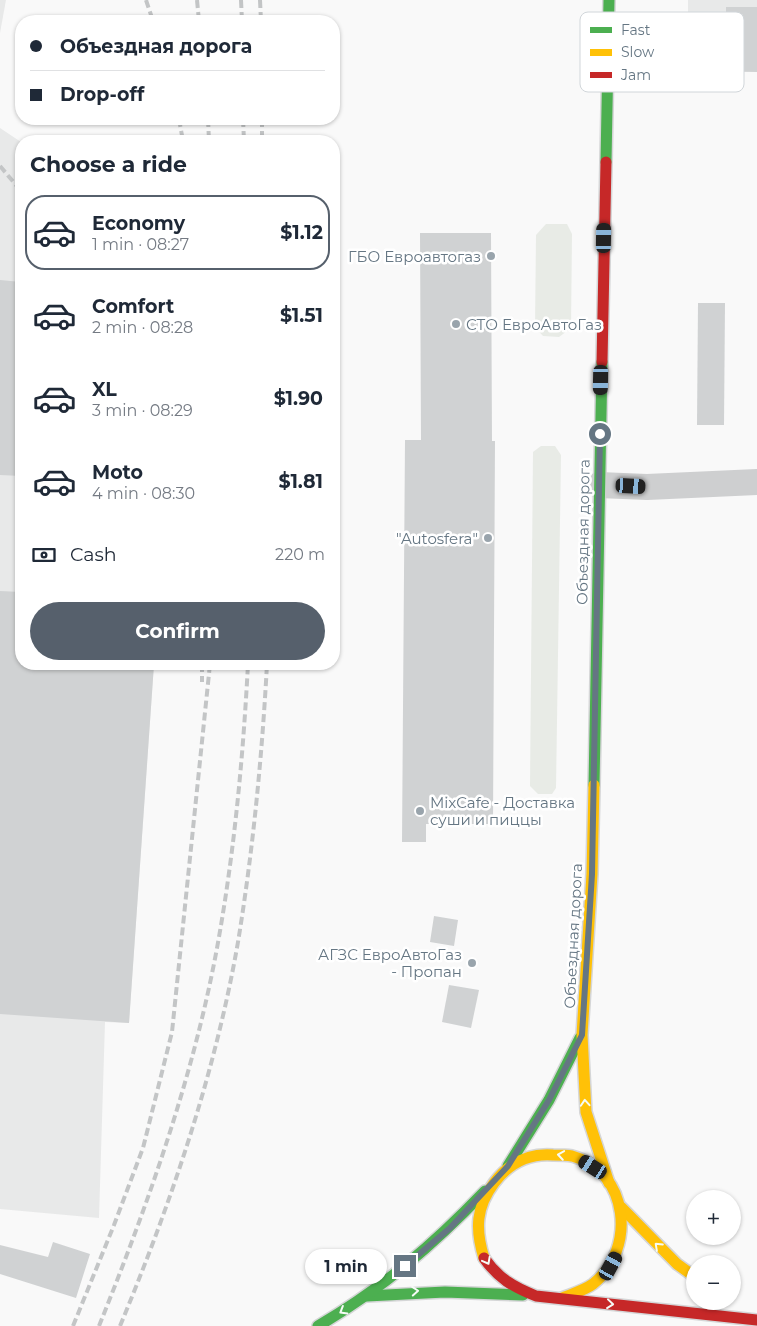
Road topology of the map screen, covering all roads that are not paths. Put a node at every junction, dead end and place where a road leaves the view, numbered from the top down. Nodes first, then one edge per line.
1 (607, 92) edge
2 (757, 482) edge
3 (599, 485) junction
4 (582, 1035) junction
5 (508, 1166) junction
6 (609, 1183) junction
7 (489, 1186) junction
8 (621, 1207) junction
9 (686, 1270) edge
10 (525, 1295) junction
11 (367, 1296) junction
12 (562, 1298) junction
13 (741, 1307) edge
14 (757, 1318) edge
15 (318, 1326) edge

1 - 3 main road, Объездная дорога
2 - 3 street
3 - 4 main road, Объездная дорога
4 - 5 main road
6 -> 4 main road, Объездная дорога
6 -> 5 main road
5 - 7 main road
6 - 8 main road
7 -> 10 main road
7 - 11 main road
9 -> 8 main road
8 - 12 main road
11 -> 10 main road
10 - 12 main road
11 -> 15 main road
12 -> 14 main road
13 - 14 main road

